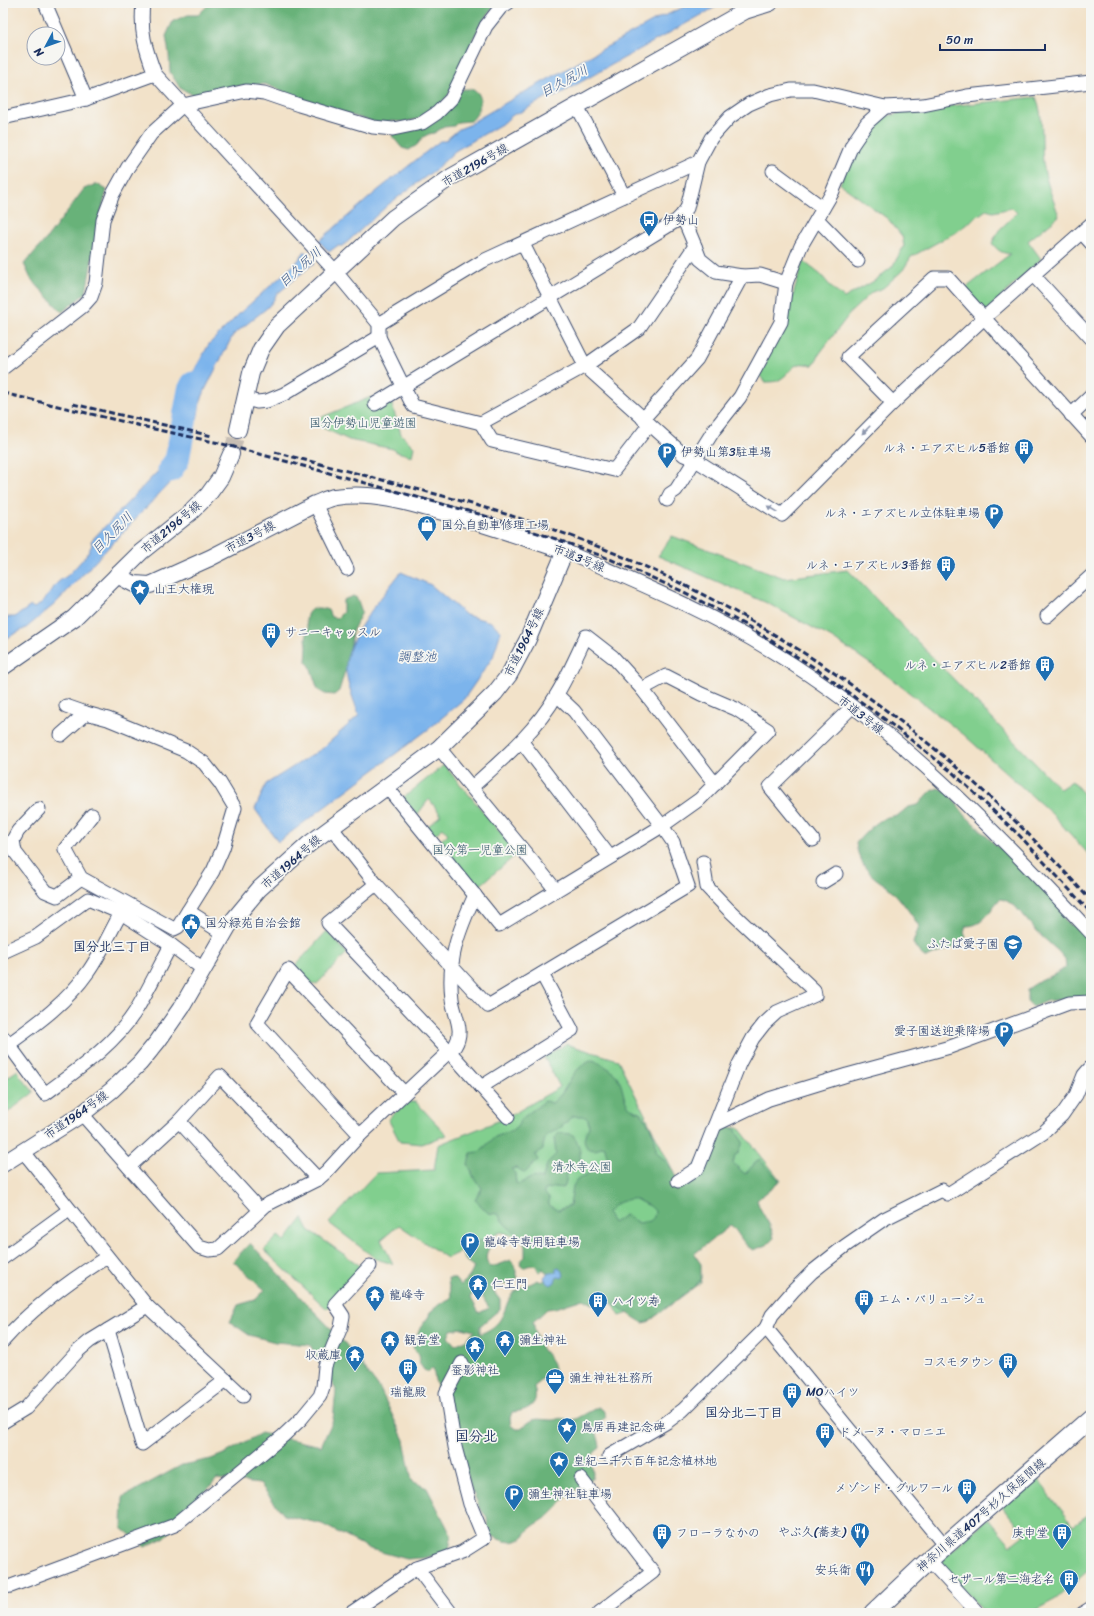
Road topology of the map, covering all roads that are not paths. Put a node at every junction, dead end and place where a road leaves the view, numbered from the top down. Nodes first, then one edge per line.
1 (45, 3) edge
2 (143, 3) edge
3 (508, 3) edge
4 (770, 3) edge
5 (155, 74) junction
6 (1091, 82) edge
7 (86, 98) junction
8 (183, 105) junction
9 (577, 106) junction
10 (885, 107) junction
11 (3, 118) edge
12 (698, 162) junction
13 (773, 171) dead end
14 (624, 196) junction
15 (820, 213) junction
16 (682, 215) junction
17 (1086, 229) edge
18 (1091, 243) edge
19 (523, 244) junction
20 (695, 246) junction
21 (858, 261) dead end
22 (332, 267) junction
23 (742, 276) junction
24 (1034, 276) junction
25 (786, 283) junction
26 (550, 298) junction
27 (984, 318) junction
28 (379, 330) junction
29 (1091, 338) edge
30 (585, 366) junction
31 (3, 368) edge
32 (404, 387) junction
33 (1091, 396) edge
34 (246, 399) junction
35 (893, 402) junction
36 (375, 404) dead end
37 (1071, 414) junction
38 (646, 422) junction
39 (481, 423) junction
40 (238, 430) tunnel mouth
41 (1091, 436) edge
42 (230, 454) tunnel mouth
43 (694, 460) junction
44 (667, 500) dead end
45 (315, 504) junction
46 (565, 551) junction
47 (347, 569) dead end
48 (117, 575) junction
49 (1091, 576) edge
50 (1047, 616) dead end
51 (3, 667) edge
52 (642, 689) junction
53 (557, 695) junction
54 (66, 706) dead end
55 (852, 707) junction
56 (86, 713) junction
57 (61, 735) dead end
58 (522, 742) junction
59 (439, 748) junction
60 (715, 784) junction
61 (386, 786) junction
62 (472, 787) junction
63 (38, 809) dead end
64 (92, 815) dead end
65 (662, 826) junction
66 (331, 827) junction
67 (813, 840) dead end
68 (610, 857) junction
69 (703, 862) dead end
70 (836, 874) dead end
71 (81, 878) junction
72 (823, 882) dead end
73 (376, 884) junction
74 (556, 890) junction
75 (475, 895) junction
76 (188, 911) junction
77 (121, 913) junction
78 (1091, 933) edge
79 (224, 934) junction
80 (171, 945) junction
81 (3, 952) edge
82 (452, 965) junction
83 (203, 969) junction
84 (542, 974) junction
85 (1091, 1002) edge
86 (6, 1040) edge
87 (450, 1052) junction
88 (1091, 1067) edge
89 (481, 1087) junction
90 (404, 1093) junction
91 (82, 1114) junction
92 (508, 1117) dead end
93 (179, 1121) junction
94 (715, 1125) junction
95 (360, 1136) junction
96 (23, 1151) junction
97 (3, 1164) edge
98 (129, 1167) junction
99 (318, 1179) junction
100 (678, 1181) dead end
101 (69, 1210) junction
102 (260, 1210) junction
103 (107, 1257) junction
104 (3, 1258) edge
105 (370, 1266) dead end
106 (147, 1306) junction
107 (766, 1328) junction
108 (108, 1330) junction
109 (3, 1341) edge
110 (462, 1363) dead end
111 (226, 1380) junction
112 (243, 1396) dead end
113 (1091, 1418) edge
114 (3, 1422) edge
115 (608, 1456) dead end
116 (581, 1479) dead end
117 (945, 1546) junction
118 (929, 1560) junction
119 (417, 1568) junction
120 (3, 1587) edge
121 (1091, 1608) edge
122 (351, 1613) edge
123 (451, 1613) edge
124 (599, 1613) edge
125 (873, 1613) edge
126 (978, 1613) edge
127 (1083, 1613) edge

1 - 7 street
2 - 5 street
3 - 8 street
4 - 9 street, 市道2196号線
5 - 7 street
5 - 8 street
6 - 10 street
7 - 11 street
8 - 22 street
8 - 31 street
9 - 14 street
9 - 22 street, 市道2196号線
10 - 12 street
10 - 15 street
12 - 14 street
12 - 16 street
13 - 15 street
14 - 19 street
15 - 21 street
15 - 25 street
16 - 20 street
16 - 26 street
17 - 18 street
17 - 24 street
19 - 26 street
19 - 28 street
20 - 23 street
20 - 30 street
22 - 28 street
22 - 34 street, 市道2196号線
23 - 25 street
23 - 38 street
24 - 27 street
24 - 29 street
25 - 43 street
26 - 30 street
26 - 32 street
27 - 35 street
27 - 35 street
27 - 37 street
28 - 32 street
28 - 34 street
30 - 38 street
30 - 39 street
32 - 36 street
32 - 39 street
33 - 37 street
34 - 40 street, 市道2196号線
35 -> 43 street
37 - 41 street
38 - 39 street
38 - 43 street
42 - 48 street, 市道2196号線
43 - 44 street
45 - 46 street, 市道3号線
45 - 47 street
45 - 48 street, 市道3号線
46 - 55 street, 市道3号線
46 - 59 street, 市道1964号線
48 - 51 street
49 - 50 street
52 - 53 street
52 - 60 street
52 - 60 street
53 - 58 street
53 - 65 street
54 - 56 street
55 - 67 street
55 - 78 street, 市道3号線
56 - 57 street
56 - 76 street
58 - 62 street
58 - 68 street
59 - 61 street, 市道1964号線
59 - 62 street
60 - 65 street
61 - 66 street, 市道1964号線
61 - 75 street
62 - 74 street
63 - 71 street
64 - 71 street
65 - 68 street
65 - 84 street
66 - 73 street
66 - 79 street, 市道1964号線
68 - 74 street
69 - 94 street
70 - 72 street
71 - 76 street
73 - 82 street
73 - 87 street
74 - 75 street
75 - 82 street
76 - 79 street
77 - 80 street
77 - 81 street
77 - 86 street
79 - 83 street, 市道1964号線
80 - 83 street
80 - 86 street
82 - 84 street
82 - 87 street
83 - 91 street, 市道1964号線
84 - 89 street
85 - 94 street
87 - 89 street
87 - 90 street
88 - 107 street
89 - 92 street
90 - 95 street
90 - 95 street
91 - 96 street, 市道1964号線
91 - 98 street
93 - 98 street
93 - 99 street
93 - 102 street
94 - 100 street
95 - 99 street
96 - 97 street, 市道1964号線
96 - 101 street
98 - 102 street
99 - 102 street
101 - 103 street
101 - 104 street
103 - 106 street
103 - 109 street
105 - 120 street
106 - 108 street
106 - 111 street
107 - 115 street
107 - 117 street
108 - 111 street
108 - 114 street
110 - 119 street
111 - 112 street
113 - 117 main road, 神奈川県道407号杉久保座間線
116 - 124 street
117 - 118 main road, 神奈川県道407号杉久保座間線
118 - 125 main road, 神奈川県道407号杉久保座間線
118 - 126 street
119 - 122 street
119 - 123 street
121 - 127 street

